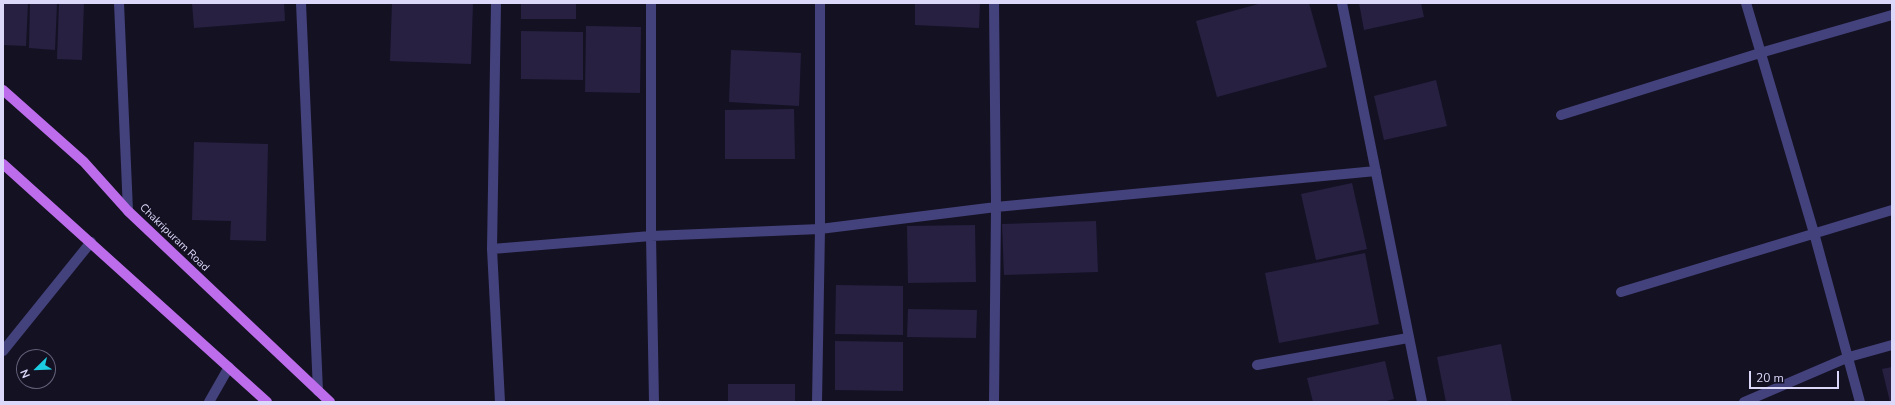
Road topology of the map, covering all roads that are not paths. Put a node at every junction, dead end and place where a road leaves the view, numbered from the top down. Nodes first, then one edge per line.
1 (119, 3) edge
2 (301, 3) edge
3 (496, 3) edge
4 (651, 3) edge
5 (820, 3) edge
6 (994, 3) edge
7 (1342, 3) edge
8 (1746, 3) edge
9 (1892, 16) edge
10 (1760, 53) junction
11 (3, 90) edge
12 (1561, 115) dead end
13 (3, 164) edge
14 (1376, 171) junction
15 (996, 207) junction
16 (1892, 210) edge
17 (128, 211) junction
18 (820, 229) junction
19 (1814, 233) junction
20 (651, 236) junction
21 (91, 242) junction
22 (492, 249) junction
23 (1621, 292) dead end
24 (1408, 338) junction
25 (1892, 345) edge
26 (3, 351) edge
27 (1849, 357) junction
28 (1257, 365) dead end
29 (229, 367) junction
30 (318, 391) junction
31 (209, 402) edge
32 (267, 402) edge
33 (330, 402) edge
34 (500, 402) edge
35 (654, 402) edge
36 (817, 402) edge
37 (994, 402) edge
38 (1422, 402) edge
39 (1744, 402) edge
40 (1860, 402) edge

1 - 17 street
2 - 30 street
3 - 22 street
4 - 20 street
5 - 18 street
6 - 15 street
7 - 14 street
8 - 10 street
9 - 10 street
10 - 12 street
10 - 19 street
11 - 17 main road, Chakripuram Road
13 - 21 main road
14 - 15 street
14 - 24 street
15 - 18 street
15 - 37 street
16 - 19 street
17 - 30 main road, Chakripuram Road
18 - 20 street
18 - 36 street
19 - 23 street
19 - 27 street
20 - 22 street
20 - 35 street
21 - 26 street
21 - 29 main road
22 - 34 street
24 - 28 street
24 - 38 street
25 - 27 street
27 - 39 street
27 - 40 street
29 - 31 street
29 - 32 main road
30 - 33 main road, Chakripuram Road

